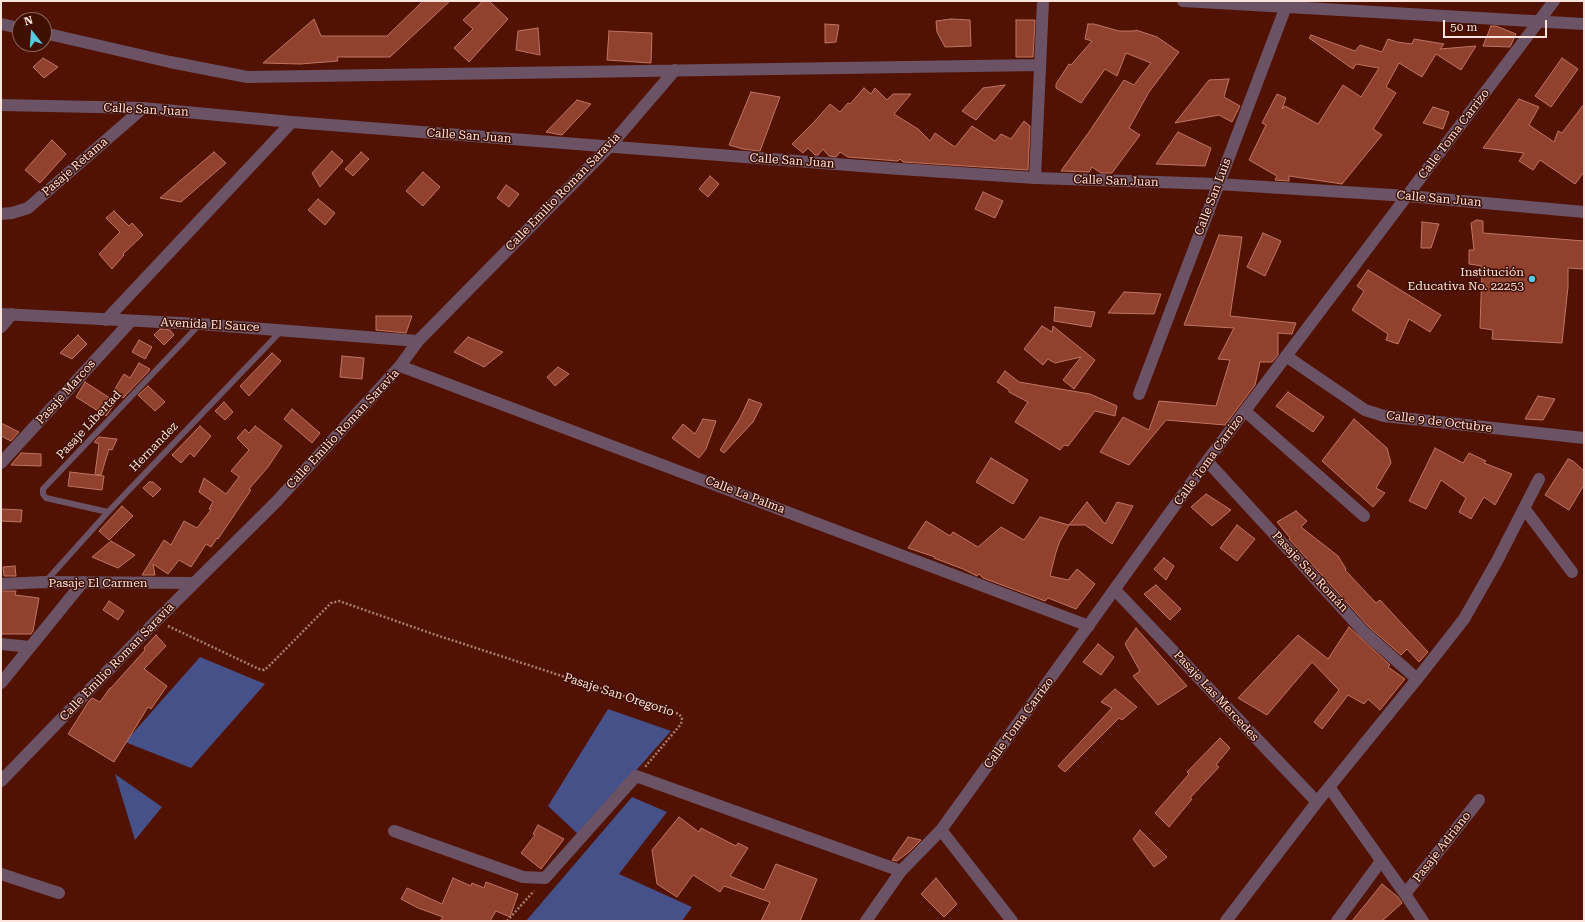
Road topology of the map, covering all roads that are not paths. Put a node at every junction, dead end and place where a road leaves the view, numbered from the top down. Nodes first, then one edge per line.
1 (1043, 1) edge
2 (1183, 1) edge
3 (1554, 1) edge
4 (1287, 4) edge
5 (1538, 21) junction
6 (1, 24) edge
7 (1584, 24) edge
8 (12, 26) edge
9 (52, 35) edge
10 (1039, 65) junction
11 (676, 70) junction
12 (1, 105) edge
13 (143, 108) junction
14 (292, 122) junction
15 (609, 147) junction
16 (1035, 178) junction
17 (1218, 184) junction
18 (1408, 196) junction
19 (1584, 212) edge
20 (1, 214) edge
21 (6, 314) edge
22 (106, 320) junction
23 (131, 321) junction
24 (200, 324) junction
25 (1, 327) edge
26 (282, 330) junction
27 (418, 341) junction
28 (1286, 356) junction
29 (400, 366) junction
30 (1139, 394) dead end
31 (1245, 411) junction
32 (1584, 438) edge
33 (1206, 462) junction
34 (1, 463) edge
35 (1539, 479) dead end
36 (1524, 508) junction
37 (108, 512) junction
38 (1364, 516) dead end
39 (1572, 572) dead end
40 (45, 582) junction
41 (83, 582) junction
42 (194, 583) junction
43 (1, 584) edge
44 (1115, 590) junction
45 (1089, 626) junction
46 (1, 644) edge
47 (30, 647) junction
48 (1417, 679) junction
49 (1, 683) edge
50 (1, 781) edge
51 (1329, 787) junction
52 (1479, 800) dead end
53 (1316, 802) junction
54 (941, 830) junction
55 (394, 831) dead end
56 (1382, 861) junction
57 (901, 871) junction
58 (1, 874) edge
59 (59, 893) dead end
60 (1405, 894) junction
61 (866, 921) edge
62 (1012, 921) edge
63 (1227, 921) edge
64 (1337, 921) edge
65 (1422, 921) edge

1 - 10 street
2 - 4 street
3 - 5 street, Calle Toma Carrizo
4 - 5 street
4 - 17 street, Calle San Luis
5 - 7 street
5 - 18 street, Calle Toma Carrizo
6 - 8 street
9 - 11 street
10 - 11 street
10 - 16 street
11 - 15 street, Calle Emilio Roman Saravia
12 - 13 street, Calle San Juan
13 - 14 street, Calle San Juan
13 - 20 street, Pasaje Retama
14 - 15 street, Calle San Juan
14 - 22 street
15 - 16 street, Calle San Juan
15 - 27 street, Calle Emilio Roman Saravia
16 - 17 street, Calle San Juan
17 - 18 street, Calle San Juan
17 - 30 street, Calle San Luis
18 - 19 street, Calle San Juan
18 - 28 street, Calle Toma Carrizo
21 - 22 street, Avenida El Sauce
21 - 25 street
22 - 23 street, Avenida El Sauce
23 - 24 street, Avenida El Sauce
23 - 34 street, Pasaje Marcos
24 - 26 street, Avenida El Sauce
24 - 37 lane, Pasaje Libertad
26 - 27 street, Avenida El Sauce
26 - 37 lane, Hernandez
27 - 29 street, Calle Emilio Roman Saravia
28 - 31 street, Calle Toma Carrizo
28 - 32 street, Calle 9 de Octubre
29 - 42 street, Calle Emilio Roman Saravia
29 - 45 street, Calle La Palma
31 - 33 street, Calle Toma Carrizo
31 - 38 street
33 - 44 street, Calle Toma Carrizo
33 - 48 street, Pasaje San Román
35 - 36 street
36 - 39 street
36 - 48 street
37 - 40 lane, Hernandez
40 - 41 street, Pasaje El Carmen
40 - 43 street, Pasaje El Carmen
41 - 42 street, Pasaje El Carmen
41 - 47 street
42 - 50 street, Calle Emilio Roman Saravia
44 - 45 street, Calle Toma Carrizo
44 - 53 street, Pasaje Las Mercedes
45 - 54 street, Calle Toma Carrizo
46 - 47 street
47 - 49 street
48 - 51 street
51 - 53 street
51 - 56 street
52 - 60 street, Pasaje Adriano
53 - 63 street
54 - 57 street, Calle Toma Carrizo
54 - 62 street
55 - 57 street
56 - 60 street
56 - 64 street
57 - 61 street, Calle Toma Carrizo
58 - 59 street
60 - 65 street

